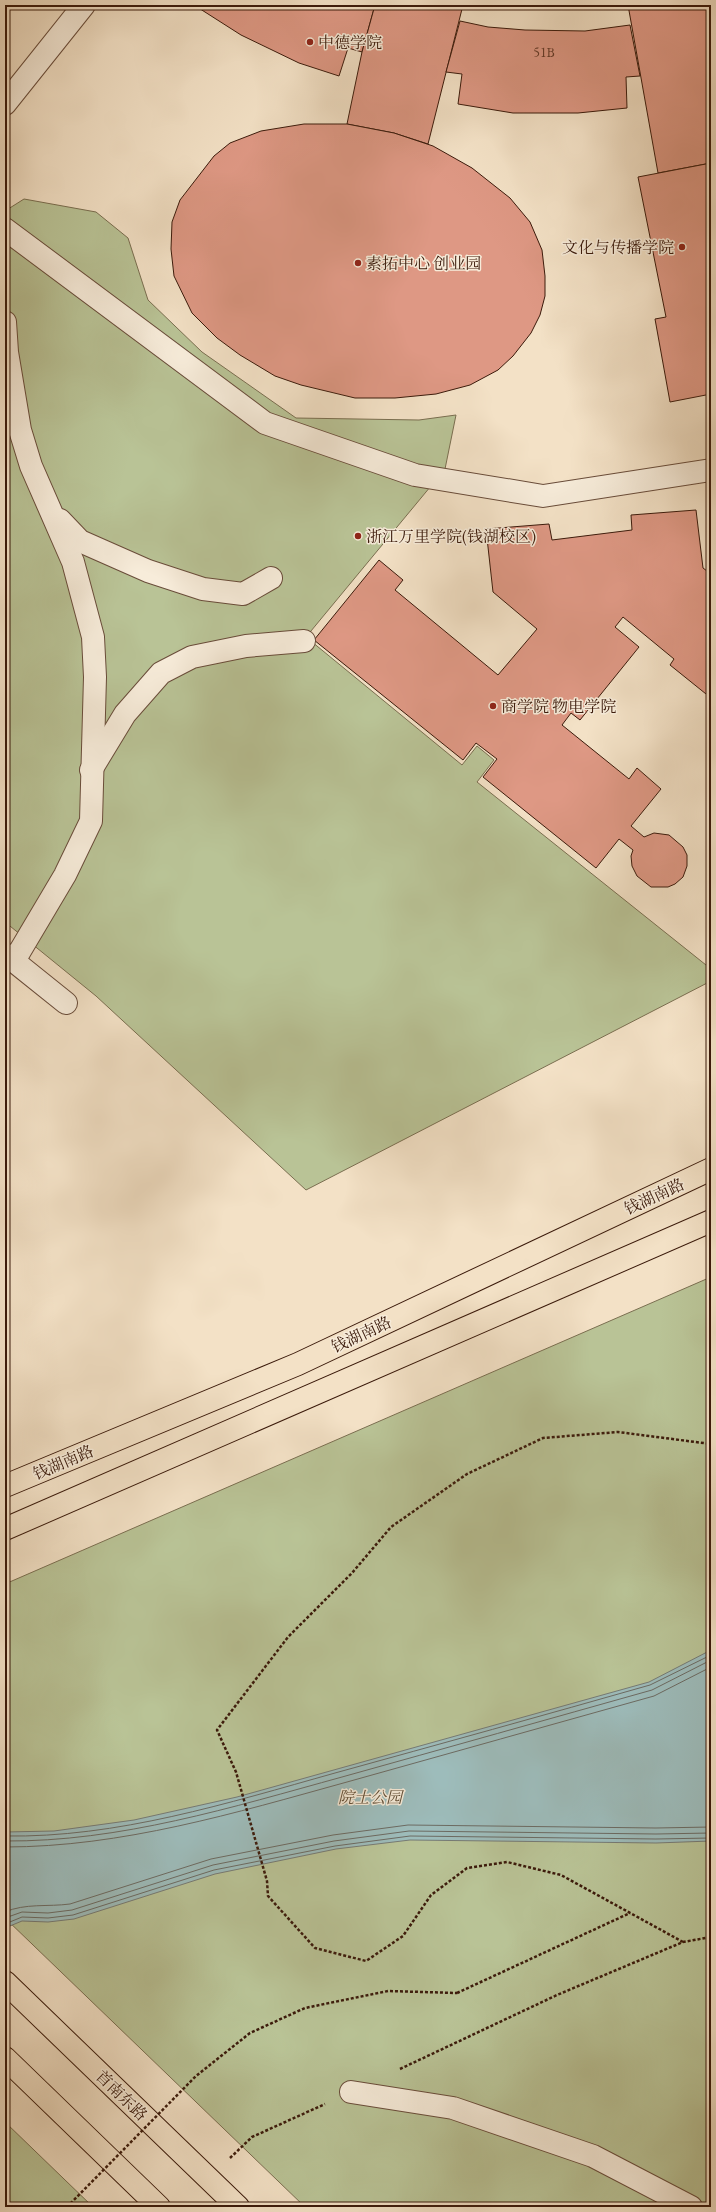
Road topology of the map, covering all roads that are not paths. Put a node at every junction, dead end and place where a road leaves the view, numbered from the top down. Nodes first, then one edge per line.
1 (84, 5) edge
2 (5, 104) edge
3 (5, 229) edge
4 (5, 322) edge
5 (711, 470) edge
6 (47, 506) junction
7 (271, 578) dead end
8 (304, 641) dead end
9 (91, 771) junction
10 (10, 957) edge
11 (66, 1003) dead end
12 (711, 1170) edge
13 (711, 1221) edge
14 (5, 1486) edge
15 (5, 1529) edge
16 (5, 1982) edge
17 (5, 2058) edge
18 (351, 2092) road end
19 (159, 2207) edge
20 (238, 2207) edge
21 (691, 2207) edge

1 - 2 street
3 - 5 street
4 - 6 street
6 - 7 street
6 - 9 street
8 - 9 street
9 - 10 street
10 - 11 street
12 - 14 main road, 钱湖南路
13 - 15 main road
16 - 20 main road, 首南东路
17 - 19 main road
18 - 21 street

